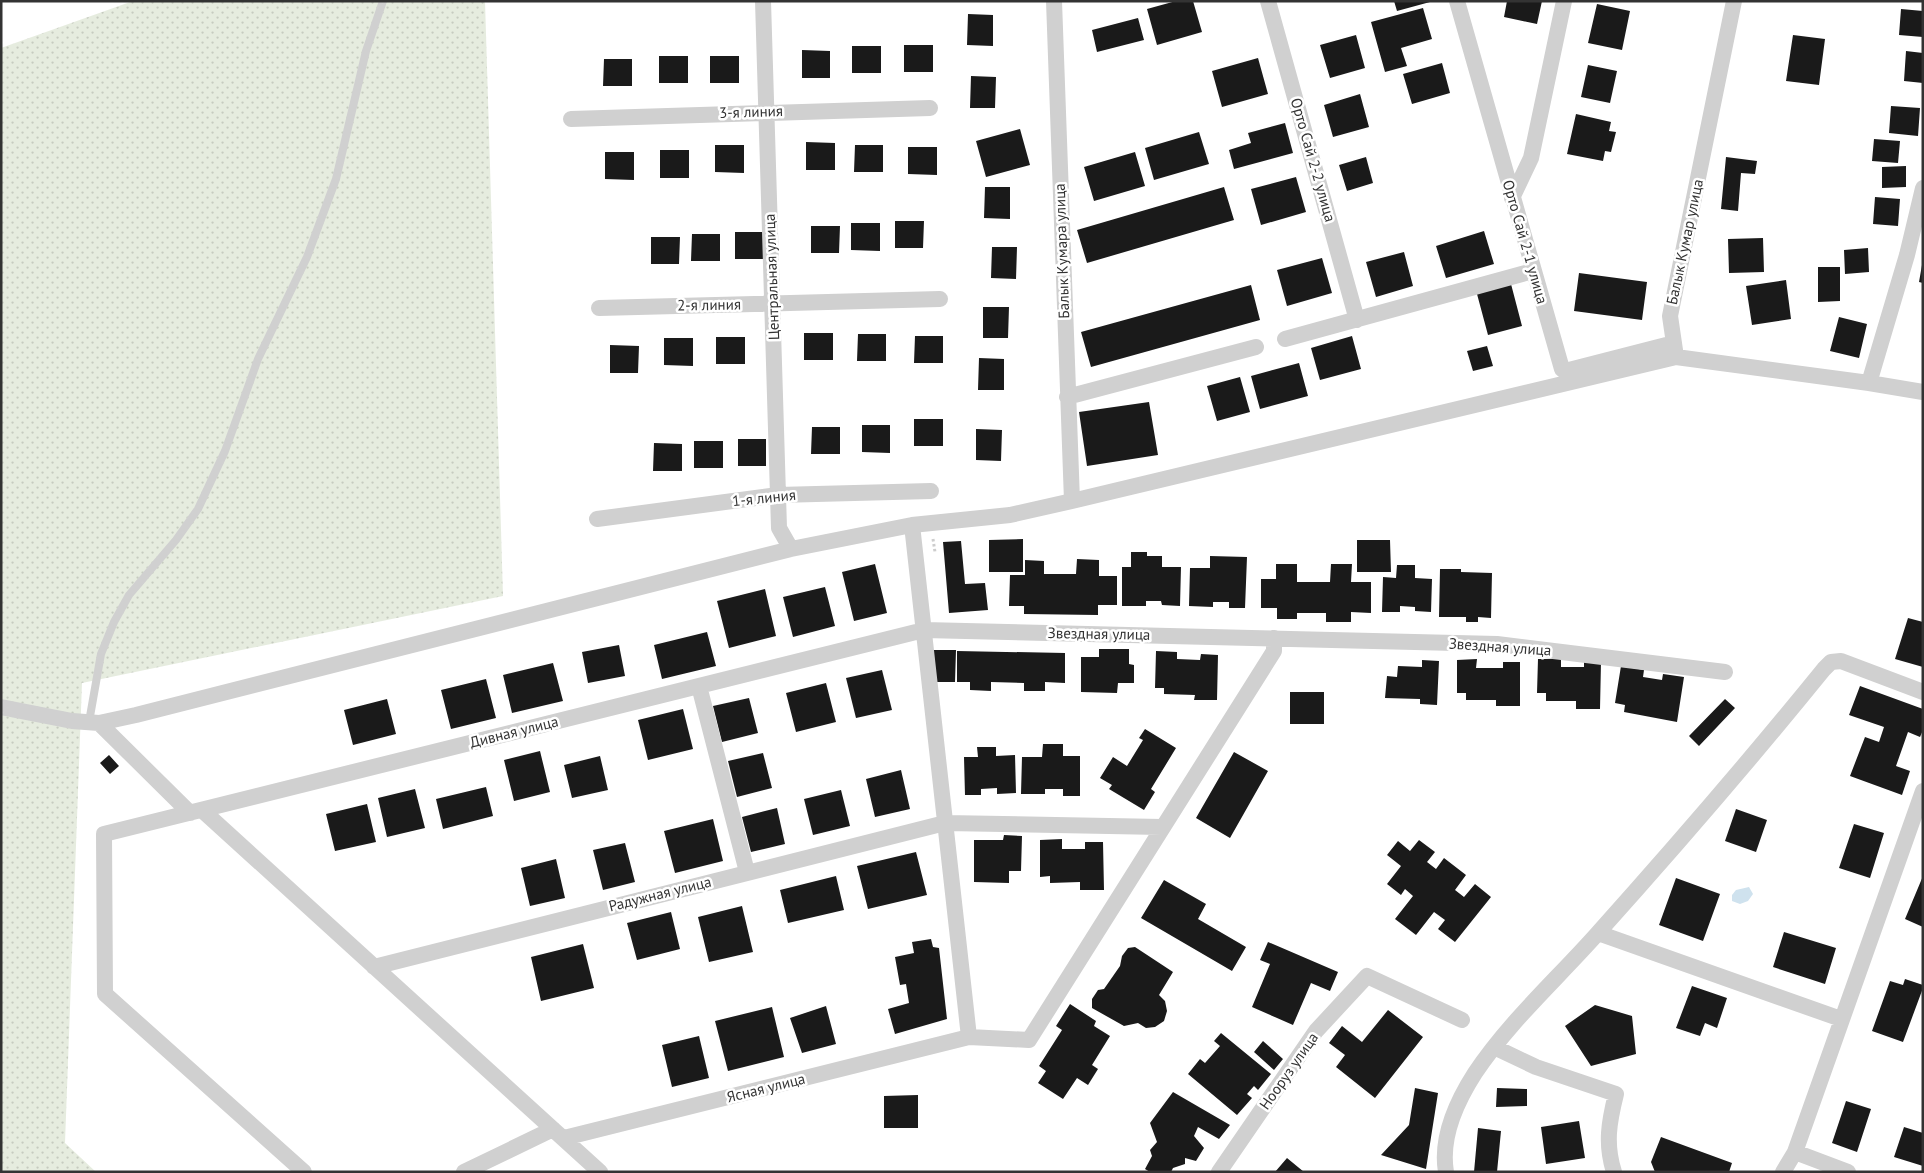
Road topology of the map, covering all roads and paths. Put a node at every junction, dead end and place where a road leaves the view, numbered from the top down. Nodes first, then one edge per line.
1 (383, 1) edge
2 (764, 1) edge
3 (1054, 1) edge
4 (1268, 1) edge
5 (1457, 1) edge
6 (1564, 1) edge
7 (1734, 1) edge
8 (930, 108) dead end
9 (767, 112) junction
10 (571, 119) dead end
11 (1923, 188) edge
12 (1512, 198) junction
13 (1533, 271) junction
14 (940, 300) dead end
15 (773, 304) junction
16 (599, 308) dead end
17 (1358, 320) junction
18 (1285, 339) dead end
19 (1256, 346) dead end
20 (1675, 350) junction
21 (1869, 382) junction
22 (1923, 392) edge
23 (1067, 397) junction
24 (930, 491) dead end
25 (778, 495) junction
26 (1072, 501) junction
27 (598, 518) dead end
28 (912, 524) junction
29 (791, 549) junction
30 (924, 630) junction
31 (1274, 638) junction
32 (1725, 672) dead end
33 (699, 686) junction
34 (1923, 692) edge
35 (1, 707) edge
36 (94, 722) junction
37 (1923, 791) edge
38 (196, 811) junction
39 (945, 823) junction
40 (1162, 827) junction
41 (747, 872) junction
42 (1598, 933) junction
43 (374, 966) junction
44 (1841, 1019) junction
45 (1462, 1020) dead end
46 (969, 1037) junction
47 (1494, 1047) junction
48 (558, 1134) junction
49 (1795, 1152) junction
50 (304, 1172) edge
51 (464, 1172) edge
52 (600, 1172) edge
53 (1219, 1172) edge
54 (1446, 1172) edge
55 (1614, 1172) edge
56 (1782, 1172) edge
57 (1848, 1172) edge

1 - 36 lane
2 - 9 street, Центральная улица
3 - 23 street, Балык Кумара улица
4 - 17 street, Орто Сай 2-2 улица
5 - 12 street, Орто Сай 2-1 улица
6 - 12 street
7 - 20 street, Балык Кумар улица
8 - 9 street, 3-я линия
9 - 10 street, 3-я линия
9 - 15 street, Центральная улица
11 - 21 street
12 - 13 street, Орто Сай 2-1 улица
13 - 17 street
13 - 20 street, Орто Сай 2-1 улица
14 - 15 street, 2-я линия
15 - 16 street, 2-я линия
15 - 25 street, Центральная улица
17 - 18 street
19 - 23 street
20 - 21 street
20 - 26 street
21 - 22 street
23 - 26 street, Балык Кумара улица
24 - 25 street, 1-я линия
25 - 27 street, 1-я линия
25 - 29 street, Центральная улица
26 - 28 street
28 - 29 street
28 - 30 street
29 - 36 street
30 - 31 street, Звездная улица
30 - 33 street, Дивная улица
30 - 39 street
31 - 32 street, Звездная улица
31 - 40 street
33 - 38 street, Дивная улица
33 - 41 street
34 - 42 street
35 - 36 street
36 - 38 street
37 - 44 street
38 - 43 street
38 - 50 street, Дивная улица
39 - 40 street
39 - 41 street, Радужная улица
39 - 46 street
40 - 46 street
41 - 43 street, Радужная улица
42 - 44 street
42 - 47 street
43 - 48 street
44 - 49 street
45 - 53 street, Нооруз улица
46 - 48 street, Ясная улица
47 - 54 street
47 - 55 street
48 - 51 street, Ясная улица
48 - 52 street
49 - 56 street
49 - 57 street

